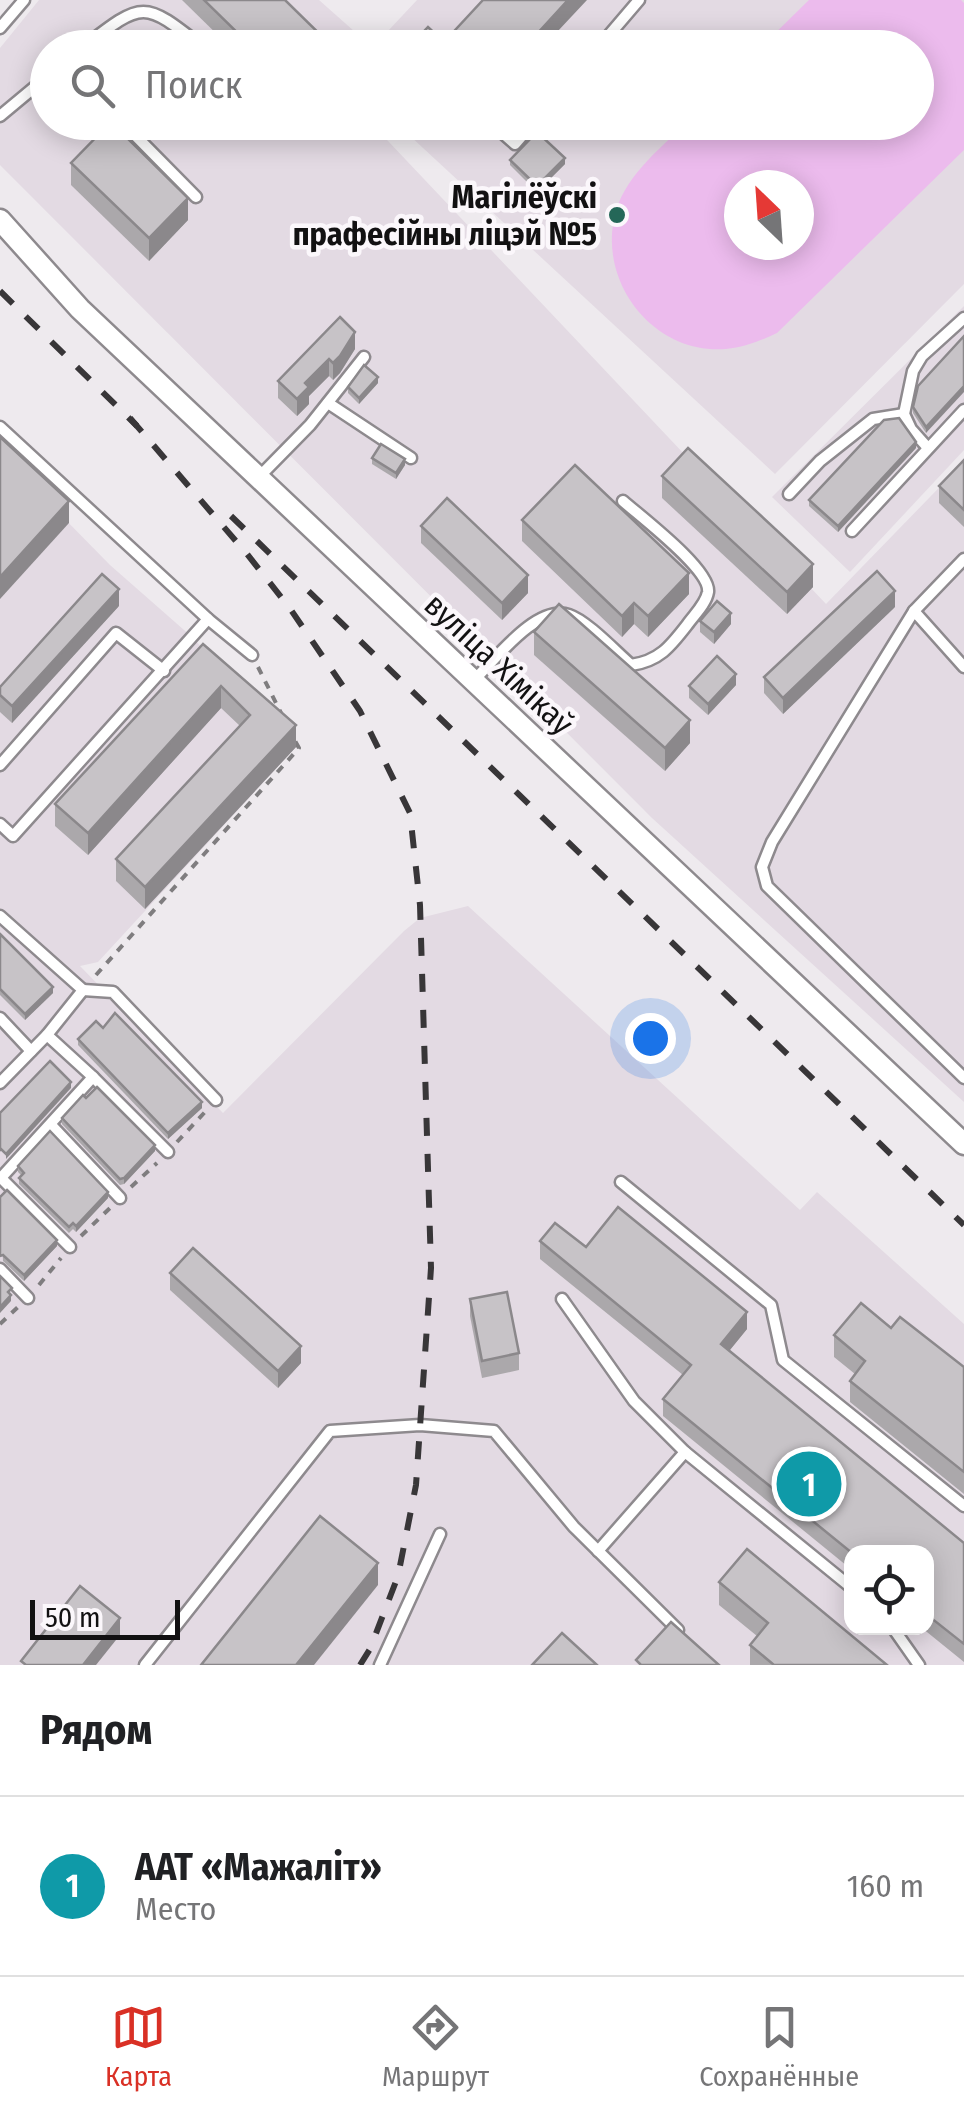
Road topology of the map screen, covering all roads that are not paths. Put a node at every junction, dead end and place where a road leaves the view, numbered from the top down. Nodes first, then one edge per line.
1 (24, 0) edge
2 (639, 0) edge
3 (0, 28) edge
4 (103, 30) edge
5 (186, 30) edge
6 (613, 30) edge
7 (30, 91) edge
8 (0, 116) edge
9 (140, 140) edge
10 (196, 197) dead end
11 (0, 220) edge
12 (964, 318) edge
13 (364, 357) dead end
14 (328, 402) junction
15 (964, 410) edge
16 (904, 414) junction
17 (0, 428) edge
18 (928, 448) junction
19 (411, 458) dead end
20 (257, 478) junction
21 (788, 494) dead end
22 (623, 502) dead end
23 (852, 531) dead end
24 (964, 559) edge
25 (914, 611) junction
26 (208, 619) junction
27 (252, 654) road end
28 (964, 666) edge
29 (164, 671) junction
30 (474, 681) junction
31 (0, 765) edge
32 (0, 824) edge
33 (0, 916) edge
34 (83, 990) junction
35 (0, 1018) edge
36 (47, 1036) junction
37 (31, 1051) junction
38 (92, 1078) junction
39 (964, 1078) edge
40 (0, 1083) edge
41 (216, 1100) road end
42 (51, 1125) junction
43 (964, 1144) edge
44 (168, 1152) road end
45 (1, 1178) edge
46 (622, 1182) dead end
47 (120, 1198) road end
48 (70, 1247) road end
49 (0, 1269) edge
50 (28, 1298) road end
51 (562, 1299) dead end
52 (685, 1452) junction
53 (964, 1506) edge
54 (440, 1534) dead end
55 (598, 1552) junction
56 (844, 1581) edge
57 (899, 1635) edge
58 (690, 1642) edge
59 (145, 1665) edge
60 (380, 1665) edge
61 (918, 1665) edge

1 - 3 lane
2 - 6 lane
4 - 5 lane
7 - 8 lane
9 - 10 lane
11 - 20 street, вуліца Хімікаў
12 - 16 lane
13 - 14 lane
14 - 19 lane
14 - 20 lane
15 - 18 lane
16 - 18 lane
16 - 21 lane
17 - 26 lane
18 - 23 lane
20 - 30 street, вуліца Хімікаў
22 - 30 lane
24 - 25 lane
25 - 28 lane
25 - 39 lane
26 - 27 lane
26 - 29 lane
29 - 31 lane
29 - 32 lane
30 - 43 street, вуліца Хімікаў
33 - 34 lane
34 - 36 lane
34 - 41 lane
35 - 37 lane
36 - 37 lane
36 - 38 lane
37 - 40 lane
38 - 42 lane
38 - 44 lane
42 - 45 lane
42 - 47 lane
45 - 48 lane
46 - 53 lane
49 - 50 lane
51 - 52 lane
52 - 55 lane
52 - 56 lane
54 - 60 lane
55 - 58 lane
55 - 59 lane
57 - 61 lane

